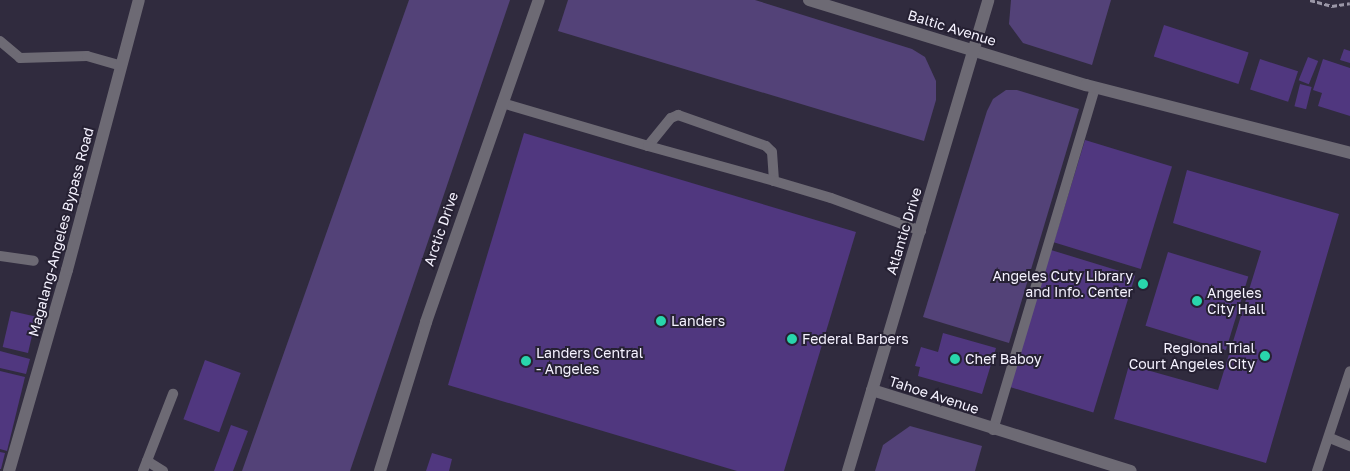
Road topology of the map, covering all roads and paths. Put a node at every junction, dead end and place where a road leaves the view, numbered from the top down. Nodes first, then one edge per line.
1 (139, 0) edge
2 (539, 0) edge
3 (809, 0) edge
4 (988, 0) edge
5 (1310, 0) edge
6 (1350, 3) edge
7 (0, 41) edge
8 (973, 50) junction
9 (121, 66) junction
10 (1090, 86) junction
11 (502, 103) junction
12 (648, 146) junction
13 (1350, 152) edge
14 (774, 181) junction
15 (921, 231) junction
16 (0, 256) edge
17 (34, 262) dead end
18 (1350, 371) edge
19 (872, 390) junction
20 (173, 394) dead end
21 (990, 429) junction
22 (1330, 438) junction
23 (1350, 446) edge
24 (145, 466) edge
25 (8, 471) edge
26 (163, 471) edge
27 (380, 471) edge
28 (848, 471) edge
29 (1131, 471) edge
30 (1317, 471) edge

1 - 9 street, Magalang-Angeles Bypass Road
2 - 11 street, Arctic Drive
3 - 8 street, Baltic Avenue
4 - 8 street, Atlantic Drive
5 - 6 path
7 - 9 lane
8 - 10 street, Baltic Avenue
8 - 15 street, Atlantic Drive
9 - 25 street, Magalang-Angeles Bypass Road
10 - 13 street, Baltic Avenue
10 - 21 lane
11 - 12 lane
11 - 27 street, Arctic Drive
12 - 14 lane
12 - 14 lane
14 - 15 lane
15 - 19 street, Atlantic Drive
16 - 17 lane
18 - 22 lane
19 - 21 street, Tahoe Avenue
19 - 28 street, Atlantic Drive
20 - 24 lane
21 - 29 street, Tahoe Avenue
22 - 23 lane
22 - 30 lane
24 - 26 lane

